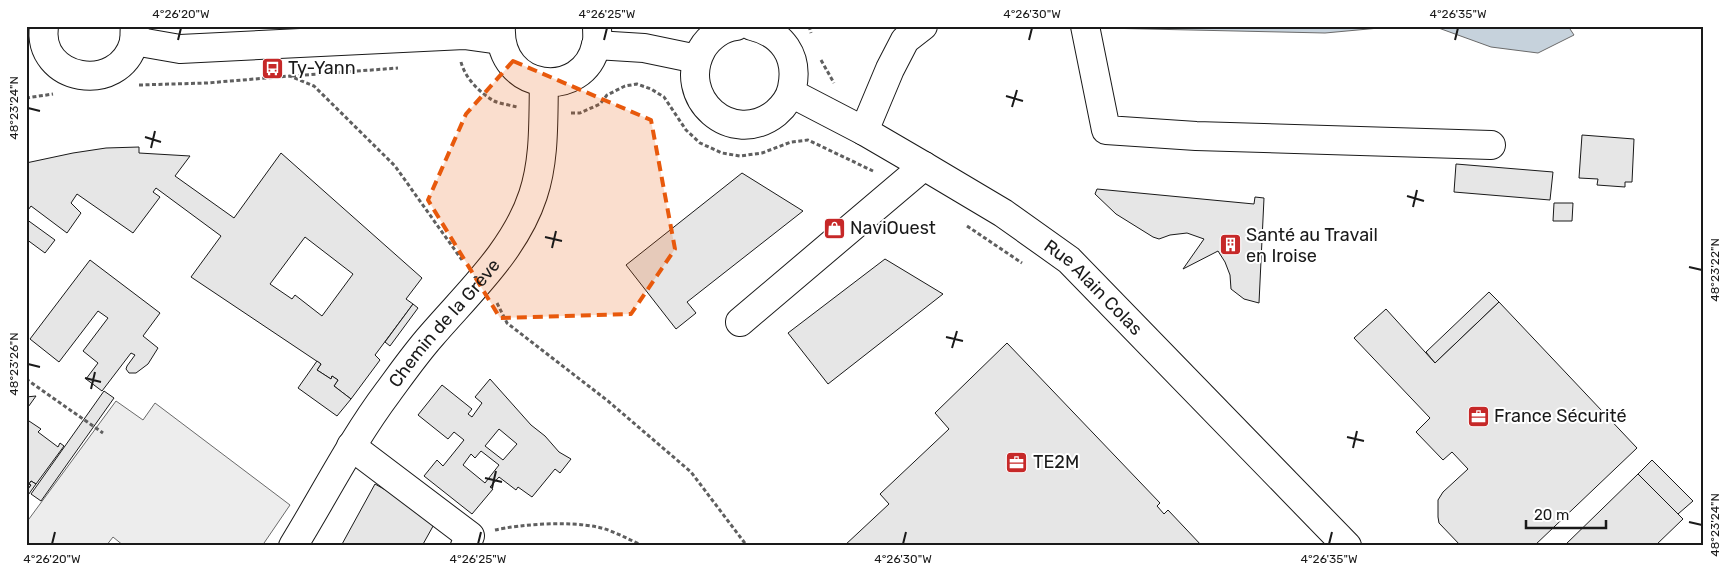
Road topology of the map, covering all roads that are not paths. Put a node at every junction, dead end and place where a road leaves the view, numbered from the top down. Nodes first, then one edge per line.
1 (736, 26) edge
2 (923, 26) edge
3 (1085, 26) edge
4 (759, 27) edge
5 (500, 33) edge
6 (134, 34) edge
7 (597, 36) edge
8 (39, 45) edge
9 (697, 59) junction
10 (544, 83) junction
11 (791, 93) junction
12 (864, 131) junction
13 (1491, 145) dead end
14 (924, 166) junction
15 (740, 322) dead end
16 (351, 446) junction
17 (468, 541) edge
18 (293, 546) edge
19 (1348, 546) edge

1 - 9 street
2 - 12 street
3 - 13 street
4 - 11 street
5 - 6 street
5 - 10 street
6 - 8 street
7 - 9 street
7 - 10 street
9 - 11 street
10 - 16 street, Chemin de la Grève
11 - 12 street, Rue Alain Colas
12 - 14 street, Rue Alain Colas
14 - 15 street
14 - 19 street, Rue Alain Colas
16 - 17 street
16 - 18 street, Chemin de la Grève

